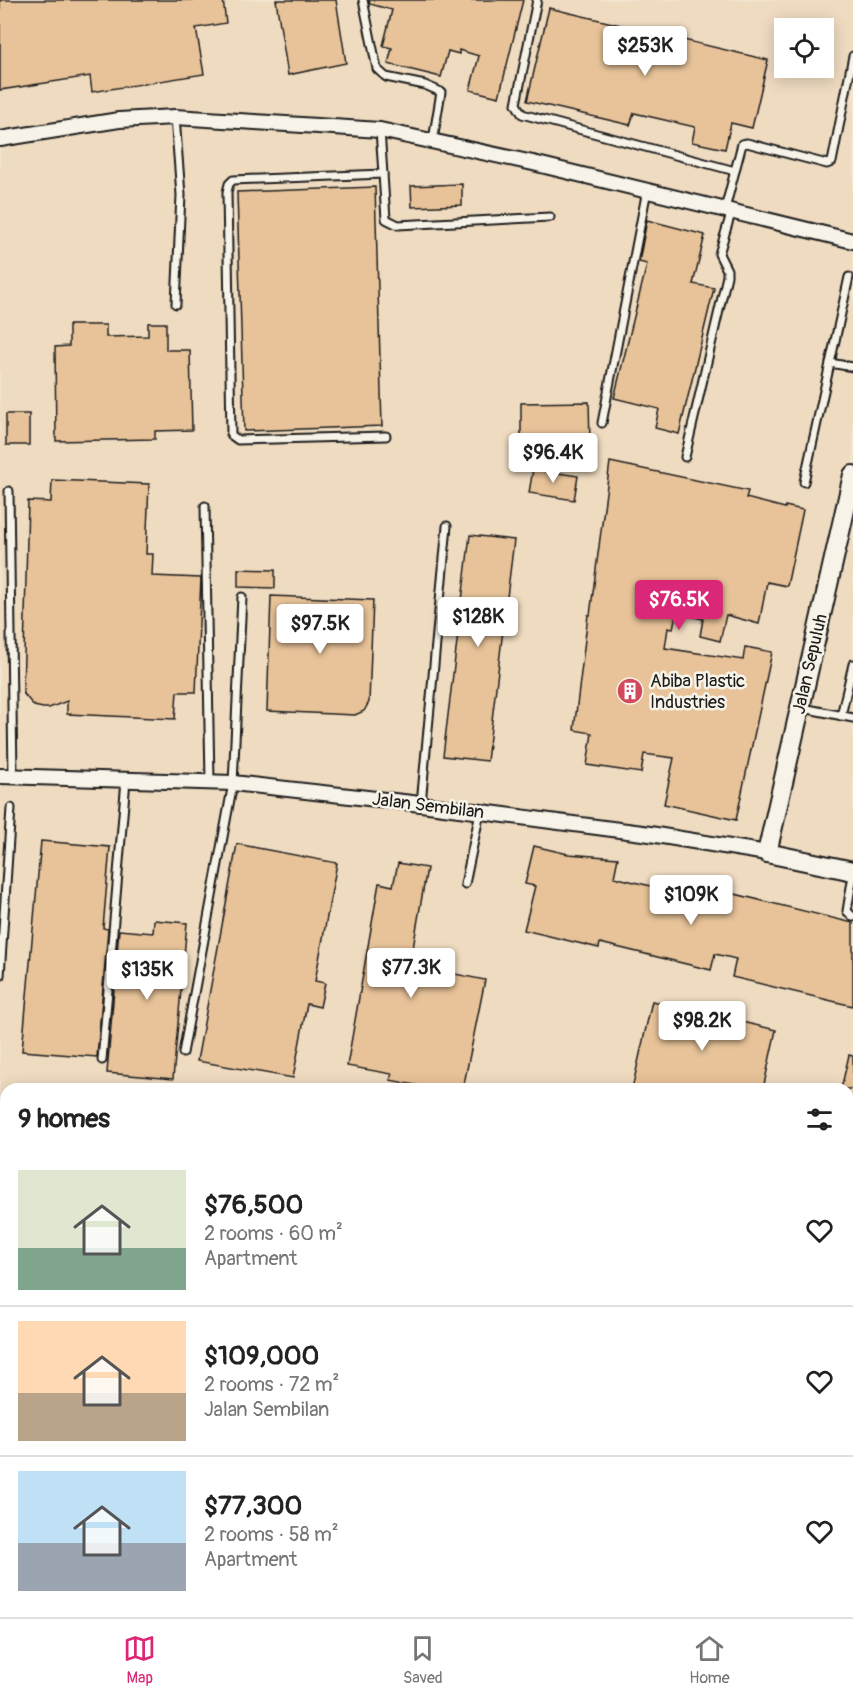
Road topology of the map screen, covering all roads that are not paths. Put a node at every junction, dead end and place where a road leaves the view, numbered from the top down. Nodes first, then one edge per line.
1 (363, 0) edge
2 (537, 0) edge
3 (853, 56) edge
4 (175, 117) junction
5 (380, 130) junction
6 (0, 139) edge
7 (433, 140) junction
8 (735, 171) junction
9 (383, 174) junction
10 (648, 190) junction
11 (729, 209) junction
12 (550, 217) dead end
13 (853, 241) edge
14 (849, 277) dead end
15 (176, 304) dead end
16 (830, 363) junction
17 (853, 368) edge
18 (602, 423) dead end
19 (386, 436) dead end
20 (685, 457) dead end
21 (853, 475) edge
22 (804, 482) dead end
23 (9, 491) dead end
24 (850, 502) edge
25 (205, 506) dead end
26 (447, 526) dead end
27 (242, 597) dead end
28 (853, 664) edge
29 (800, 707) junction
30 (841, 716) junction
31 (853, 718) edge
32 (7, 776) edge
33 (126, 780) junction
34 (210, 782) junction
35 (232, 783) junction
36 (422, 804) junction
37 (11, 808) dead end
38 (480, 812) junction
39 (767, 854) junction
40 (853, 873) edge
41 (465, 884) dead end
42 (853, 917) edge
43 (0, 976) edge
44 (183, 1053) dead end
45 (102, 1060) dead end

1 - 7 lane
2 - 8 lane
3 - 8 lane
4 - 5 street
4 - 6 street
4 - 15 lane
5 - 7 street
5 - 9 lane
7 - 10 street
8 - 11 lane
9 - 12 lane
9 - 19 lane
10 - 11 street
10 - 18 lane
11 - 13 street
11 - 20 lane
14 - 16 lane
16 - 17 lane
16 - 22 lane
21 - 24 main road, Jalan Sepuluh
23 - 32 lane
24 - 29 main road, Jalan Sepuluh
25 - 34 lane
26 - 36 lane
27 - 35 lane
28 - 30 lane
29 - 30 lane
29 - 39 main road, Jalan Sepuluh
30 - 31 lane
32 - 33 street, Jalan Sembilan
33 - 34 street, Jalan Sembilan
33 - 45 lane
34 - 35 street, Jalan Sembilan
35 - 36 street, Jalan Sembilan
35 - 44 lane
36 - 38 street, Jalan Sembilan
37 - 43 lane
38 - 39 street, Jalan Sembilan
38 - 41 lane
39 - 40 main road, Jalan Sembilan
40 - 42 lane

